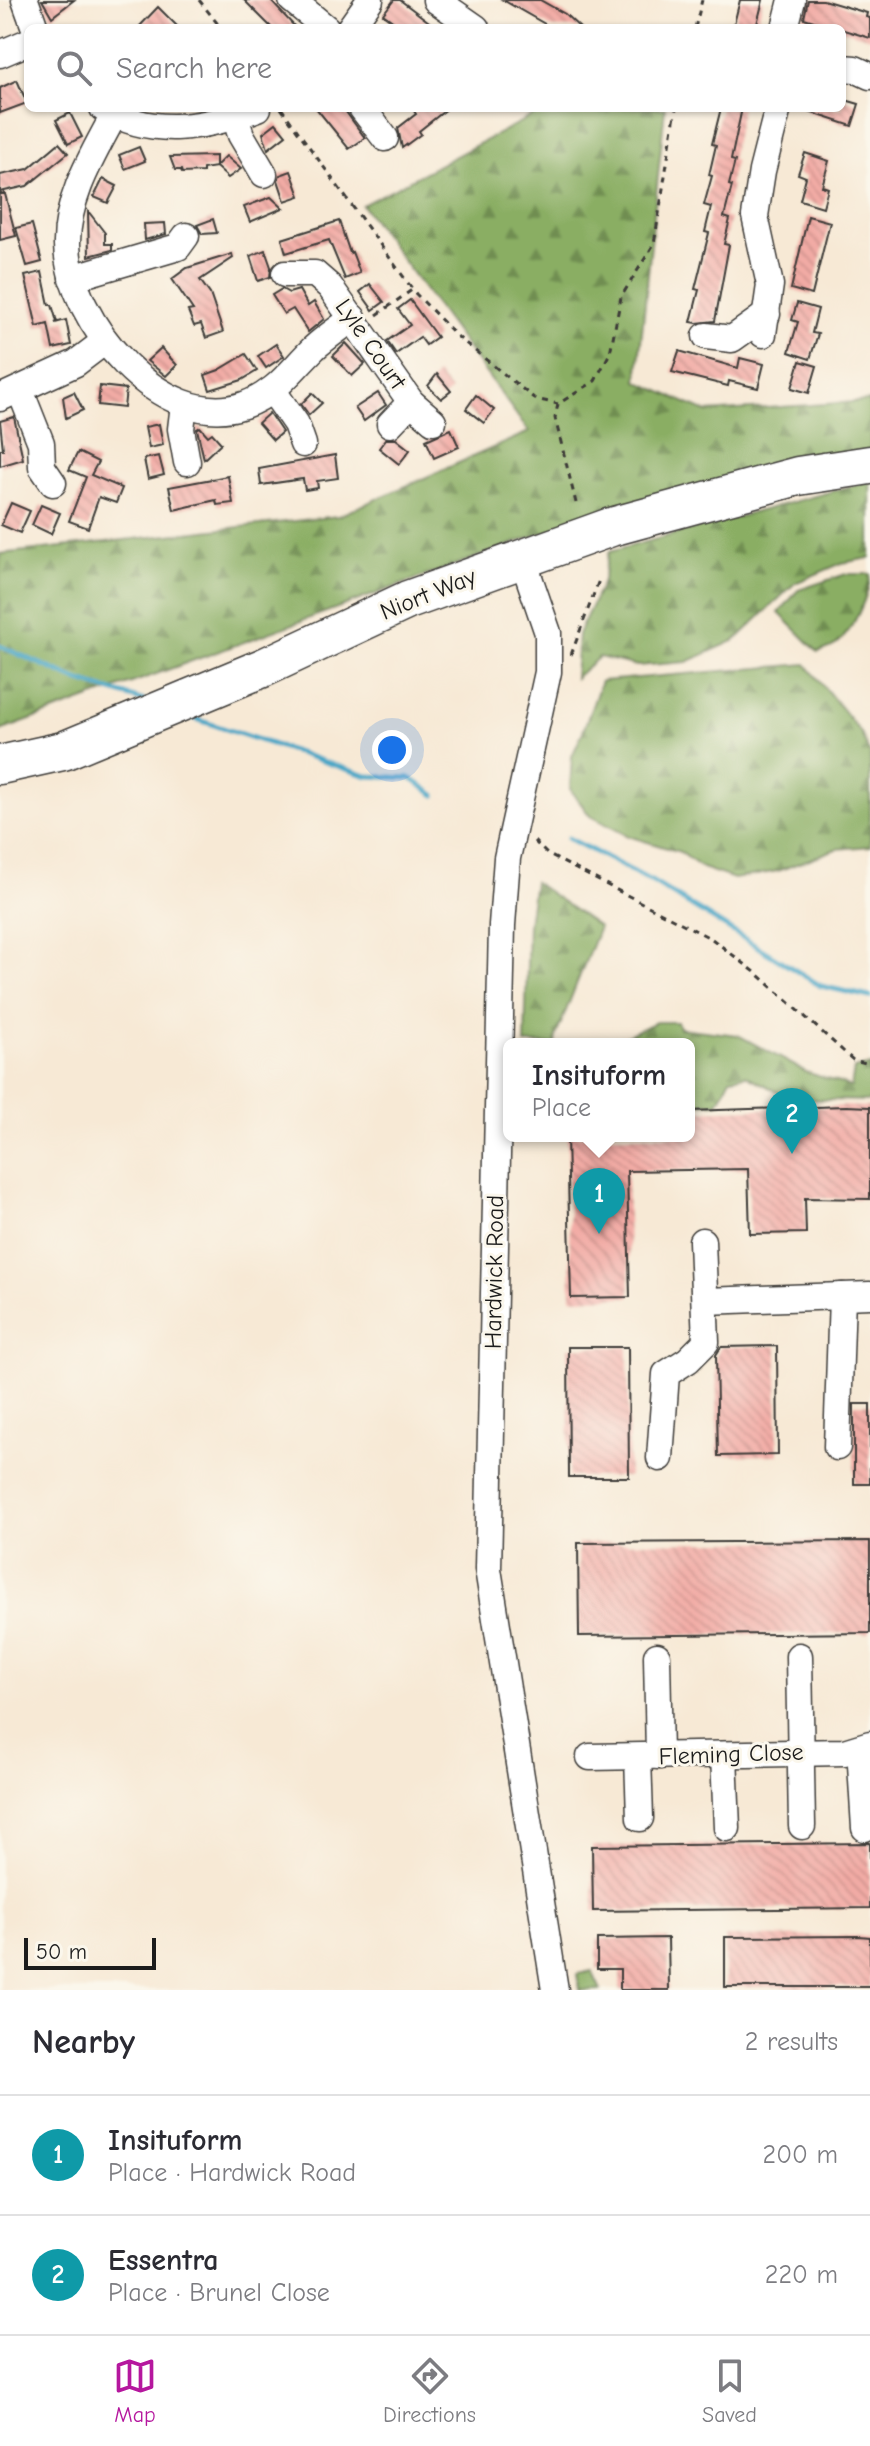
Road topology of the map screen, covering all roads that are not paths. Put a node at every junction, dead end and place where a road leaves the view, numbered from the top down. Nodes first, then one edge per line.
1 (25, 0) edge
2 (292, 0) edge
3 (370, 0) edge
4 (436, 0) edge
5 (792, 0) edge
6 (34, 24) edge
7 (321, 24) edge
8 (353, 24) edge
9 (466, 24) edge
10 (786, 24) edge
11 (24, 44) edge
12 (0, 54) edge
13 (846, 68) edge
14 (870, 76) edge
15 (108, 112) edge
16 (111, 112) edge
17 (777, 112) edge
18 (246, 113) edge
19 (178, 117) edge
20 (264, 174) dead end
21 (186, 236) dead end
22 (285, 274) dead end
23 (72, 278) junction
24 (740, 308) dead end
25 (356, 323) junction
26 (765, 324) junction
27 (706, 336) dead end
28 (105, 341) junction
29 (273, 391) junction
30 (10, 394) edge
31 (411, 402) junction
32 (184, 404) junction
33 (433, 421) dead end
34 (390, 424) dead end
35 (303, 444) dead end
36 (187, 462) dead end
37 (870, 465) edge
38 (53, 483) dead end
39 (522, 557) junction
40 (0, 765) edge
41 (702, 1241) dead end
42 (870, 1295) edge
43 (842, 1296) junction
44 (706, 1301) junction
45 (837, 1447) dead end
46 (660, 1458) dead end
47 (657, 1656) dead end
48 (799, 1656) dead end
49 (865, 1746) edge
50 (800, 1751) junction
51 (724, 1755) junction
52 (590, 1757) dead end
53 (649, 1757) junction
54 (640, 1818) dead end
55 (802, 1826) dead end
56 (727, 1828) dead end
57 (865, 1828) dead end
58 (555, 1990) edge

1 - 6 street
2 - 7 street
3 - 8 street
4 - 9 street
5 - 10 street
11 - 12 street
13 - 14 street
15 - 23 street
16 - 19 street
17 - 26 street
18 - 19 street
18 - 20 street
21 - 23 street
22 - 25 street, Lyle Court
23 - 28 street
24 - 26 street
25 - 29 street
25 - 31 street, Lyle Court
26 - 27 street
28 - 30 street
28 - 32 street
29 - 32 street
29 - 35 street
30 - 38 street
31 - 33 street, Lyle Court
31 - 34 street, Lyle Court
32 - 36 street
37 - 39 highway, Niort Way
39 - 40 highway, Niort Way
39 - 58 street, Hardwick Road
41 - 44 street
42 - 43 street
43 - 44 street
43 - 45 street
44 - 46 street
47 - 53 street
48 - 50 street
49 - 50 street, Fleming Close
49 - 57 street
50 - 51 street, Fleming Close
50 - 55 street
51 - 53 street, Fleming Close
51 - 56 street
52 - 53 street, Fleming Close
53 - 54 street

